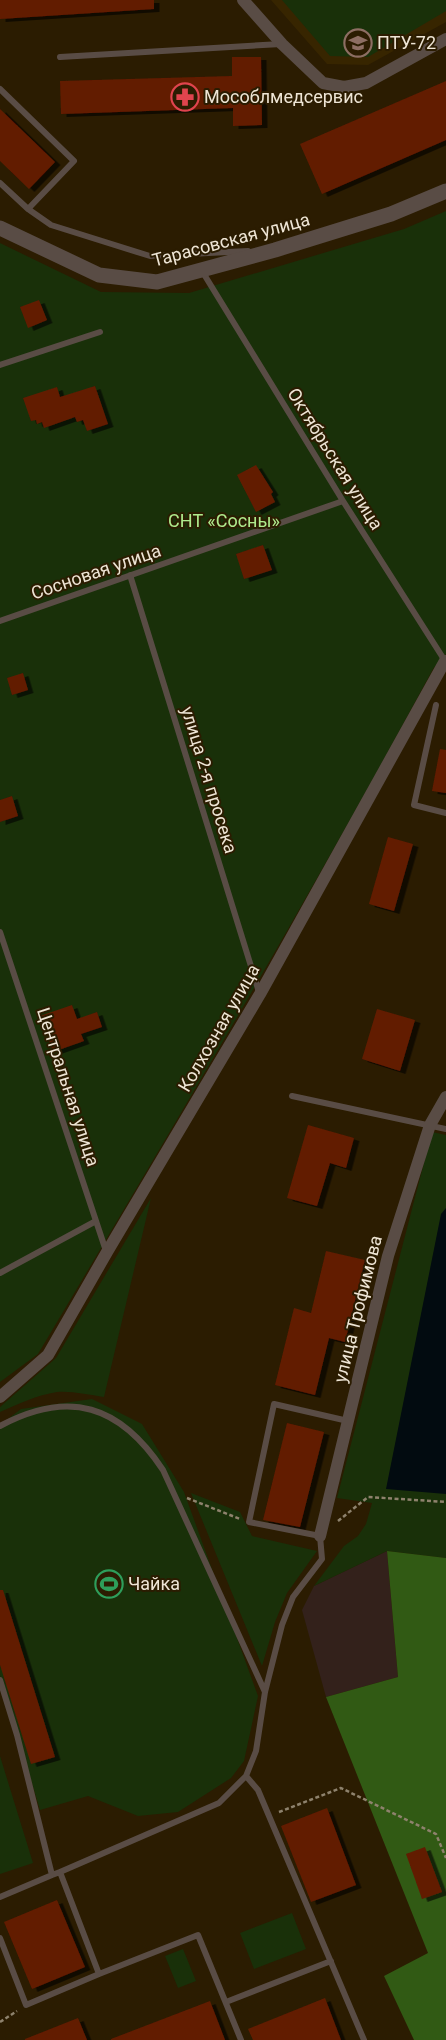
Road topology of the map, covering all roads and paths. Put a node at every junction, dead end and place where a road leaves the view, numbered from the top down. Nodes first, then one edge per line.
1 (243, 0) edge
2 (446, 39) edge
3 (282, 44) junction
4 (60, 57) dead end
5 (0, 89) edge
6 (0, 183) edge
7 (446, 191) edge
8 (28, 209) junction
9 (0, 228) edge
10 (275, 250) junction
11 (202, 271) junction
12 (100, 332) dead end
13 (0, 365) edge
14 (343, 501) junction
15 (130, 576) junction
16 (0, 621) edge
17 (445, 661) edge
18 (436, 705) dead end
19 (446, 813) edge
20 (0, 932) edge
21 (260, 994) junction
22 (292, 1096) dead end
23 (446, 1097) edge
24 (430, 1125) junction
25 (446, 1128) edge
26 (96, 1221) junction
27 (107, 1252) junction
28 (0, 1273) edge
29 (0, 1397) edge
30 (348, 1421) junction
31 (0, 1426) edge
32 (174, 1493) junction
33 (446, 1502) edge
34 (248, 1522) junction
35 (320, 1536) junction
36 (0, 1680) edge
37 (265, 1692) junction
38 (246, 1776) junction
39 (270, 1816) junction
40 (446, 1858) edge
41 (60, 1872) junction
42 (52, 1875) junction
43 (0, 1897) edge
44 (0, 1938) edge
45 (331, 1961) junction
46 (100, 1974) junction
47 (226, 2002) junction
48 (26, 2004) junction
49 (0, 2022) edge
50 (241, 2040) edge
51 (364, 2040) edge

1 - 3 street
2 - 3 street
3 - 4 lane
5 - 8 lane
6 - 8 lane
7 - 10 street, Тарасовская улица
8 - 10 lane
9 - 11 street, Тарасовская улица
10 - 11 street, Тарасовская улица
11 - 14 lane, Октябрьская улица
12 - 13 lane
14 - 15 lane, Сосновая улица
14 - 17 lane, Октябрьская улица
15 - 16 lane, Сосновая улица
15 - 21 lane, улица 2-я просека
17 - 21 street, Колхозная улица
18 - 19 lane
20 - 26 lane, Центральная улица
21 - 27 street, Колхозная улица
22 - 24 lane
23 - 24 street, улица Трофимова
24 - 25 lane
24 - 30 street, улица Трофимова
26 - 27 lane, Центральная улица
26 - 28 lane
27 - 29 street, Колхозная улица
30 - 34 lane
30 - 35 street, улица Трофимова
31 - 32 lane
32 - 34 path
32 - 37 lane
33 - 35 path
34 - 35 lane
35 - 37 lane
36 - 42 lane
37 - 38 lane
38 - 39 lane
38 - 41 lane
39 - 40 path
39 - 45 lane
41 - 42 lane
41 - 46 lane
42 - 43 lane
44 - 48 lane
45 - 47 lane
45 - 51 lane
46 - 47 lane
46 - 48 lane
47 - 50 lane
48 - 49 path

